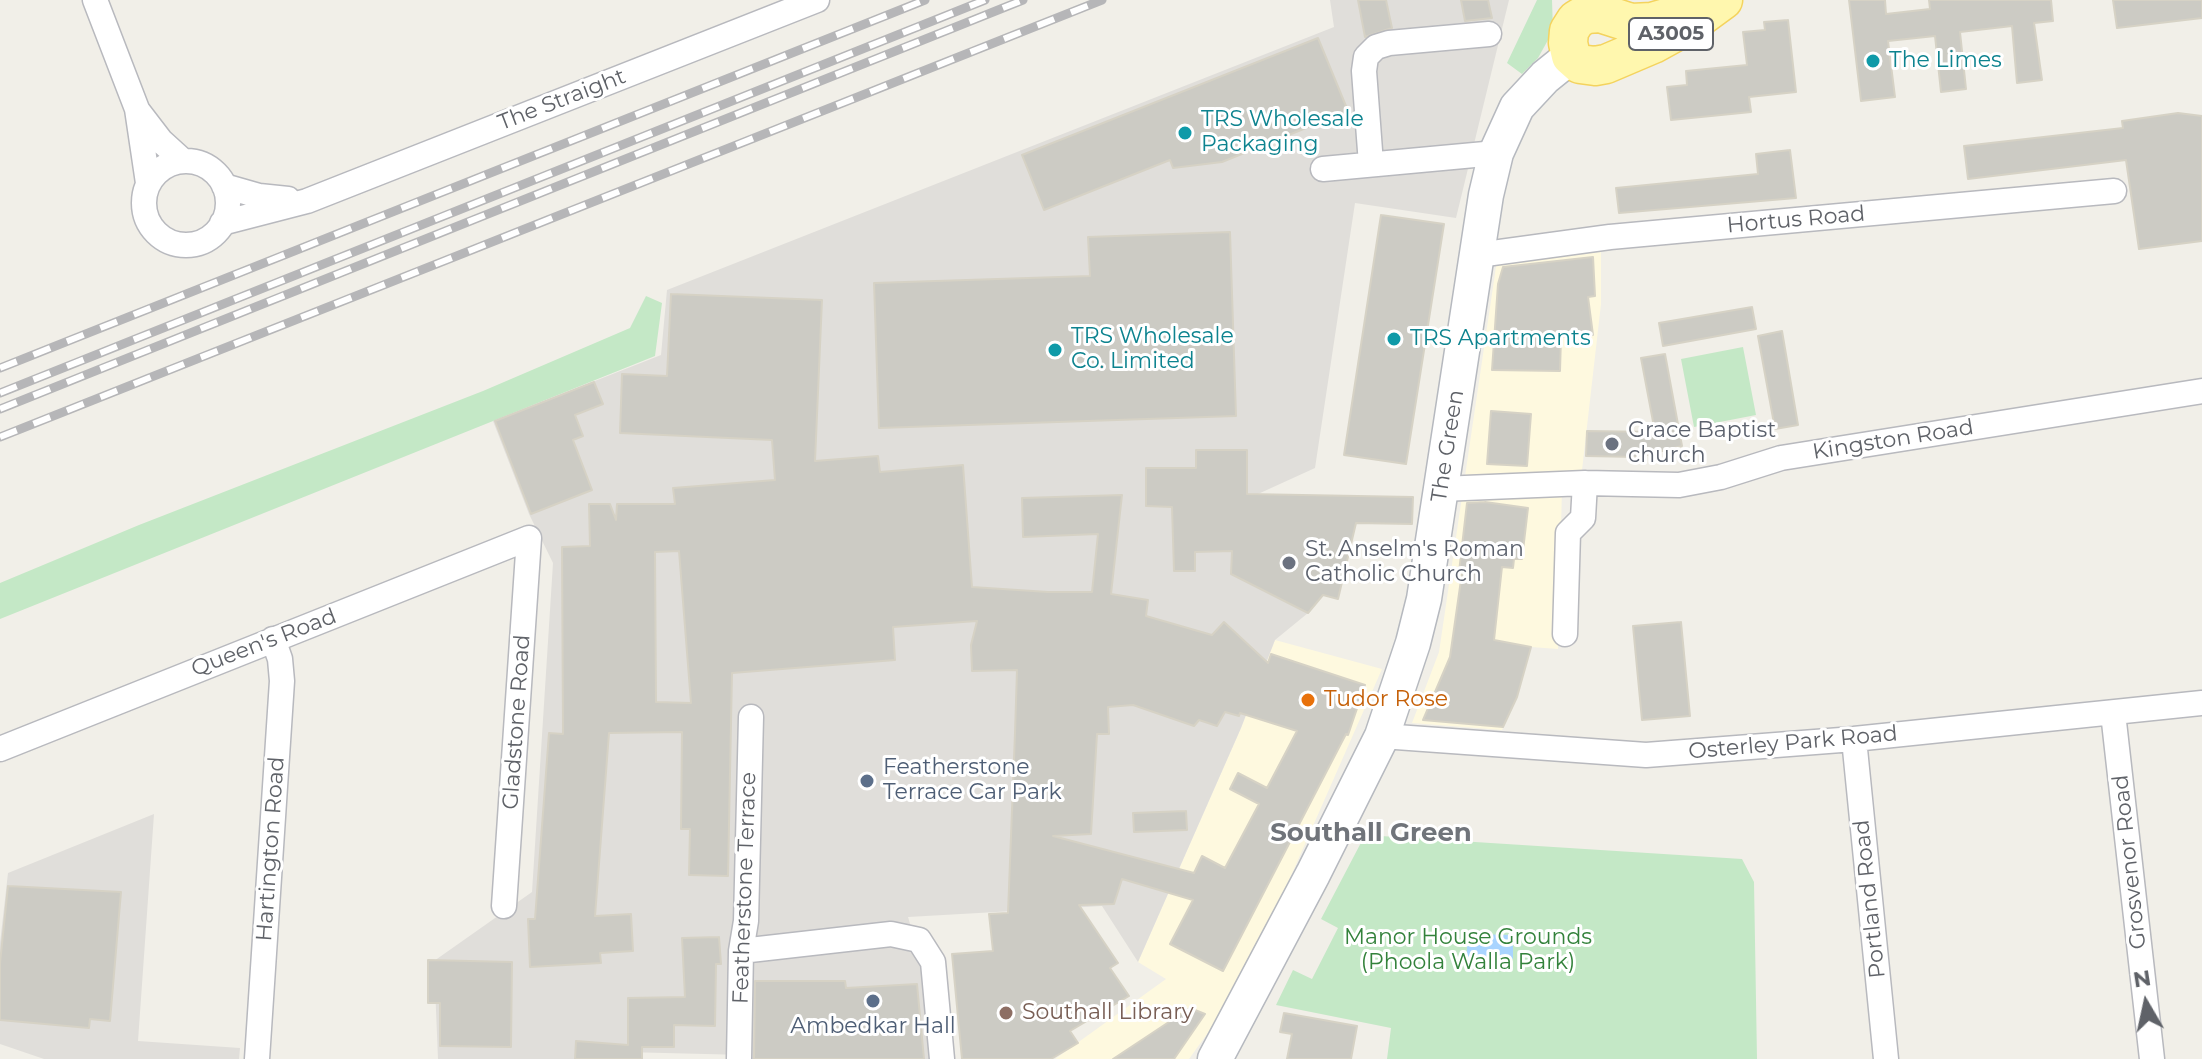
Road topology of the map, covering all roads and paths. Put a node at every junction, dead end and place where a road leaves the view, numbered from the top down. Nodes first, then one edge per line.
1 (95, 0) edge
2 (817, 0) edge
3 (1715, 0) edge
4 (1723, 0) edge
5 (1594, 11) edge
6 (1489, 34) dead end
7 (1571, 56) junction
8 (1614, 59) junction
9 (137, 109) junction
10 (1496, 153) junction
11 (183, 161) junction
12 (1371, 164) junction
13 (1323, 169) dead end
14 (148, 183) junction
15 (224, 186) junction
16 (2114, 191) dead end
17 (307, 201) junction
18 (222, 223) junction
19 (1478, 255) junction
20 (2202, 391) edge
21 (1585, 483) junction
22 (1441, 489) junction
23 (529, 538) joint
24 (1565, 634) dead end
25 (273, 639) junction
26 (2202, 703) edge
27 (2113, 713) junction
28 (751, 717) dead end
29 (1382, 736) junction
30 (1854, 739) junction
31 (0, 749) edge
32 (504, 906) dead end
33 (741, 951) junction
34 (257, 1059) edge
35 (739, 1059) edge
36 (942, 1059) edge
37 (1215, 1059) edge
38 (1886, 1059) edge
39 (2152, 1059) edge

1 - 9 street
2 - 17 street, The Straight
3 - 5 main road, A3005
4 - 8 main road, A3005
5 - 7 main road
5 - 8 main road, A3005
6 - 12 street
7 - 8 main road, A3005
7 - 10 street, The Green
9 - 11 street
9 - 14 street
10 - 12 street
10 - 19 street, The Green
11 - 14 street
11 - 15 street
12 - 13 street
14 - 18 street
15 - 17 street, The Straight
15 - 18 street
16 - 19 street, Hortus Road
17 - 18 street, The Straight
19 - 22 street, The Green
20 - 21 street, Kingston Road
21 - 22 street, Kingston Road
21 - 24 street
22 - 29 street, The Green
23 - 25 street, Queen's Road
23 - 32 street, Gladstone Road
25 - 31 street, Queen's Road
25 - 34 street, Hartington Road
26 - 27 street, Osterley Park Road
27 - 30 street, Osterley Park Road
27 - 39 street, Grosvenor Road
28 - 33 street, Featherstone Terrace
29 - 30 street, Osterley Park Road
29 - 37 street, The Green
30 - 38 street, Portland Road
33 - 35 street, Featherstone Terrace
33 - 36 street

